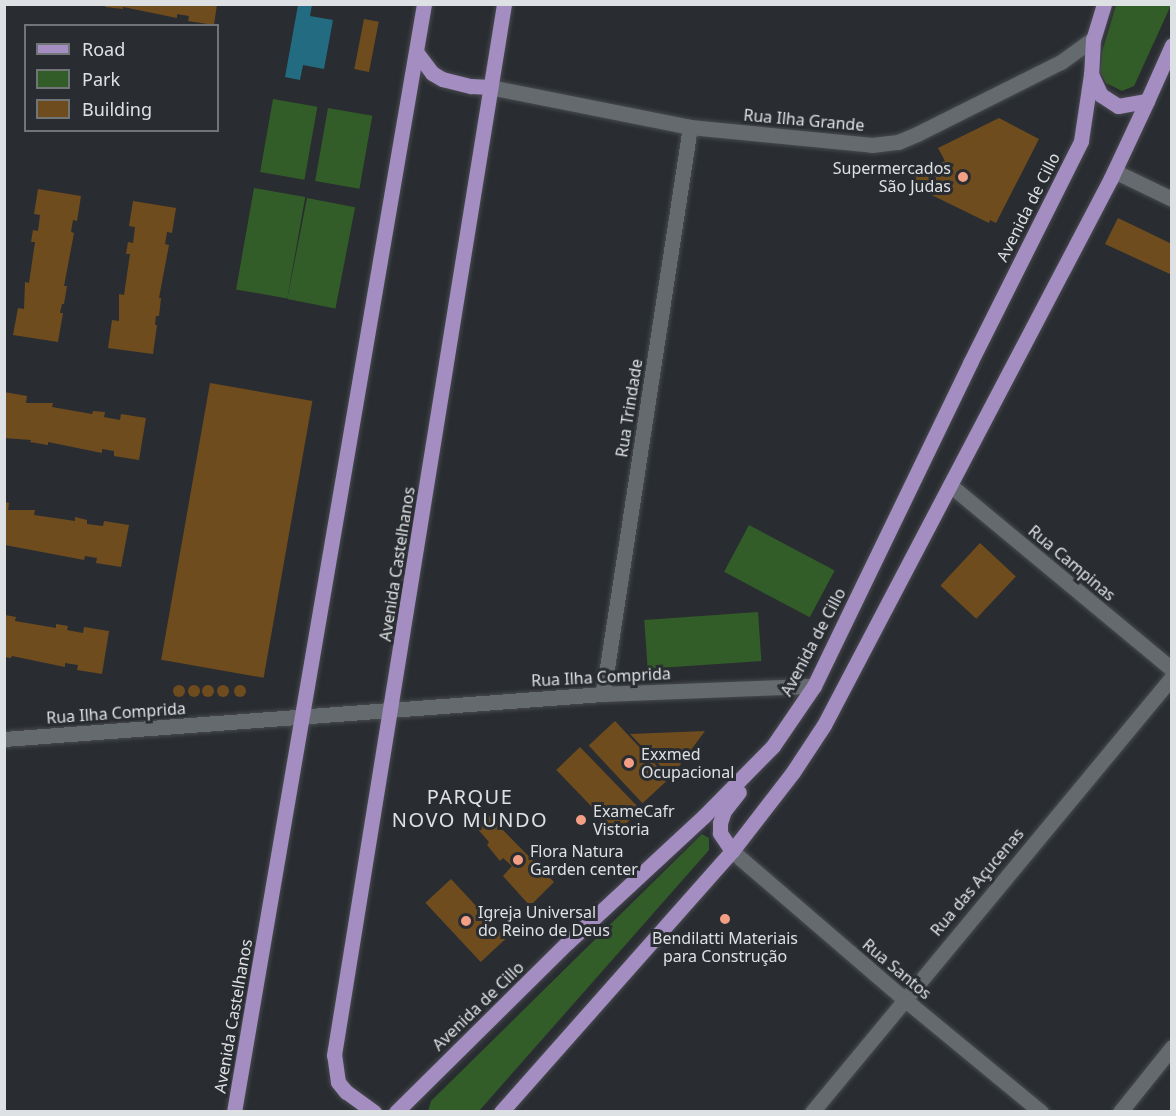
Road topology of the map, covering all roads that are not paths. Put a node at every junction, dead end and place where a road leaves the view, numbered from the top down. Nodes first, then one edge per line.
1 (424, 4) edge
2 (504, 4) edge
3 (1104, 4) edge
4 (1094, 39) junction
5 (1172, 45) edge
6 (417, 53) junction
7 (1091, 74) junction
8 (490, 87) junction
9 (1147, 102) junction
10 (690, 127) junction
11 (1114, 171) junction
12 (1172, 199) edge
13 (950, 485) junction
14 (1172, 669) edge
15 (1172, 677) edge
16 (814, 686) junction
17 (603, 694) junction
18 (390, 710) junction
19 (303, 716) junction
20 (4, 739) edge
21 (773, 746) junction
22 (732, 851) junction
23 (904, 999) junction
24 (1172, 1047) edge
25 (234, 1112) edge
26 (374, 1112) edge
27 (396, 1112) edge
28 (501, 1112) edge
29 (812, 1112) edge
30 (1041, 1112) edge
31 (1120, 1112) edge

1 - 6 main road, Avenida Castelhanos
2 - 8 main road, Avenida Castelhanos
3 - 4 main road, Avenida de Cillo
4 - 7 main road, Avenida de Cillo
4 - 10 street, Rua Ilha Grande
5 - 9 main road
6 - 8 main road
6 - 19 main road, Avenida Castelhanos
7 - 9 main road
7 - 16 main road, Avenida de Cillo
8 - 10 street, Rua Ilha Grande
8 - 18 main road, Avenida Castelhanos
9 - 11 main road
10 - 17 street, Rua Trindade
11 - 12 street
11 - 13 main road
13 - 14 street, Rua Campinas
13 - 22 main road
15 - 23 street, Rua das Açucenas
16 - 17 street, Rua Ilha Comprida
16 - 21 main road, Avenida de Cillo
17 - 18 street, Rua Ilha Comprida
18 - 19 street, Rua Ilha Comprida
18 - 26 main road, Avenida Castelhanos
19 - 20 street, Rua Ilha Comprida
19 - 25 main road, Avenida Castelhanos
21 - 22 main road
21 - 27 main road, Avenida de Cillo
22 - 23 street, Rua Santos
22 - 28 main road
23 - 29 street, Rua das Açucenas
23 - 30 street, Rua Santos
24 - 31 street

